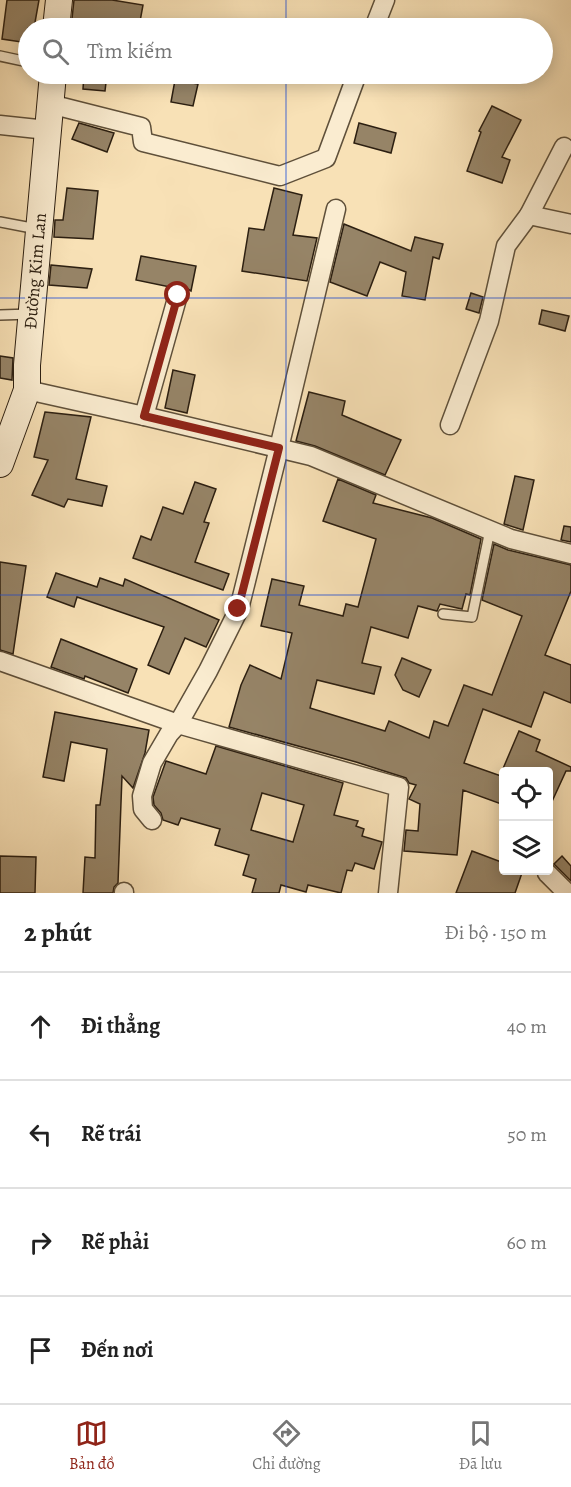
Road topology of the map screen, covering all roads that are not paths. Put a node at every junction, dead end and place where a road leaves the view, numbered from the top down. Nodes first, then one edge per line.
1 (59, 0) edge
2 (385, 0) edge
3 (58, 18) edge
4 (379, 18) edge
5 (0, 56) edge
6 (18, 60) edge
7 (51, 84) edge
8 (353, 84) edge
9 (50, 104) junction
10 (0, 125) edge
11 (48, 130) junction
12 (564, 147) dead end
13 (336, 209) dead end
14 (529, 215) junction
15 (0, 222) edge
16 (571, 224) edge
17 (39, 229) junction
18 (178, 295) dead end
19 (32, 314) junction
20 (0, 315) edge
21 (27, 390) junction
22 (144, 416) junction
23 (450, 425) dead end
24 (279, 448) junction
25 (0, 464) edge
26 (490, 530) junction
27 (571, 554) edge
28 (443, 614) dead end
29 (0, 662) edge
30 (178, 723) junction
31 (152, 820) dead end
32 (549, 875) edge
33 (388, 893) edge
34 (567, 893) edge

1 - 3 street
2 - 4 street
5 - 6 lane
7 - 9 street, Đường Kim Lan
8 - 9 street
9 - 11 street, Đường Kim Lan
10 - 11 street
11 - 17 street, Đường Kim Lan
12 - 14 street
13 - 24 street
14 - 16 street
14 - 23 street
15 - 17 lane
17 - 19 street, Đường Kim Lan
18 - 22 street
19 - 20 lane
19 - 21 street, Đường Kim Lan
21 - 22 street
21 - 25 street, Đường Kim Lan
22 - 24 street
24 - 26 street
24 - 30 street
26 - 27 street
26 - 28 lane
29 - 30 street
30 - 31 street
30 - 33 street
32 - 34 street

